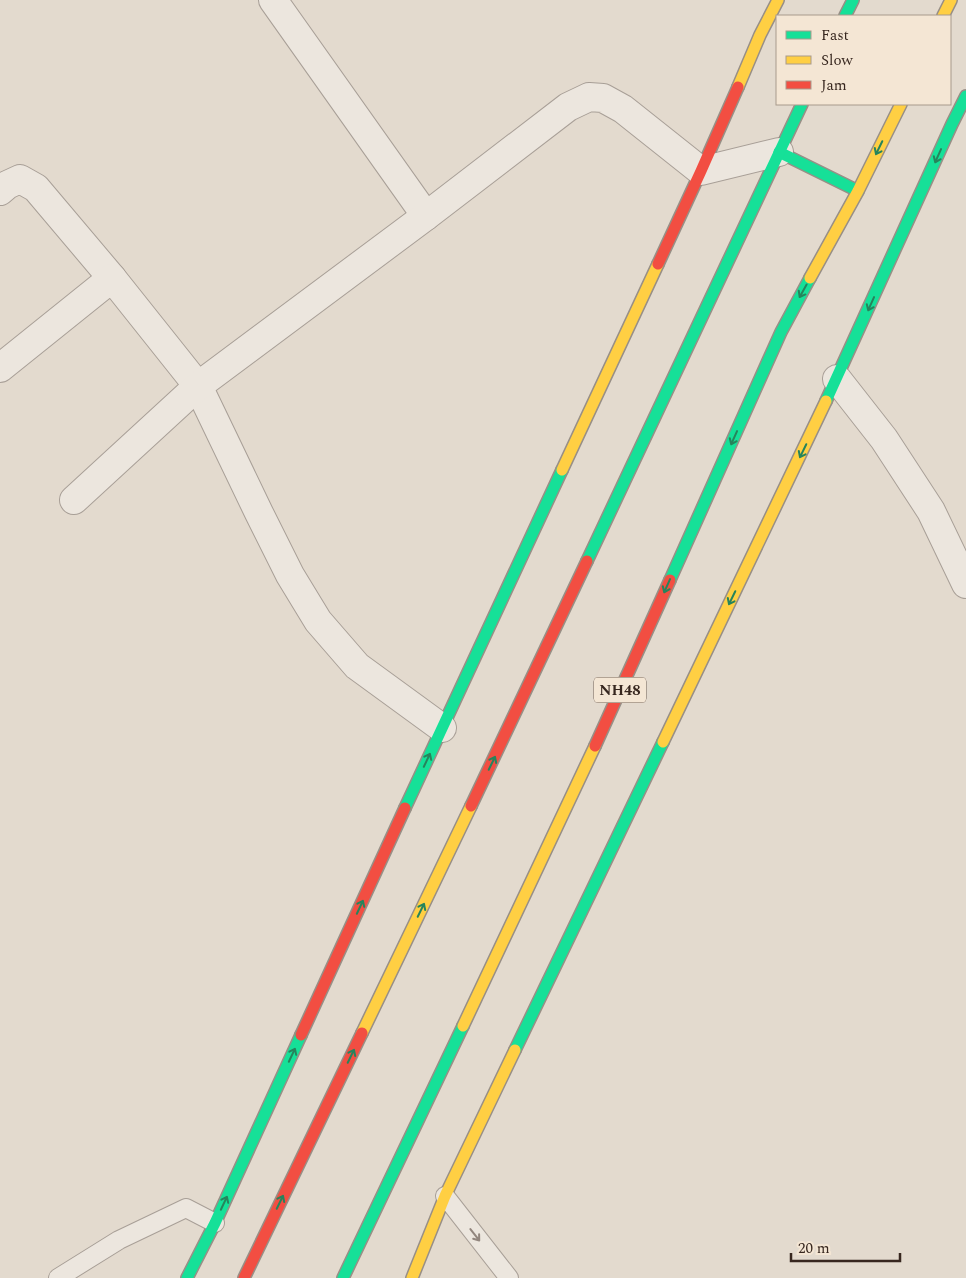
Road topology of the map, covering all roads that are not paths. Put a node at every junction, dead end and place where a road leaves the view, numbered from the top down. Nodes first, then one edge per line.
1 (273, 0) edge
2 (778, 0) edge
3 (853, 0) edge
4 (951, 0) edge
5 (846, 15) edge
6 (944, 15) edge
7 (966, 96) edge
8 (802, 105) edge
9 (900, 105) edge
10 (959, 129) edge
11 (779, 152) junction
12 (700, 171) junction
13 (0, 191) edge
14 (858, 191) junction
15 (426, 216) junction
16 (112, 278) junction
17 (0, 368) edge
18 (837, 379) junction
19 (198, 386) junction
20 (74, 500) dead end
21 (966, 584) edge
22 (442, 728) junction
23 (445, 1196) junction
24 (215, 1223) junction
25 (58, 1278) edge
26 (187, 1278) edge
27 (244, 1278) edge
28 (343, 1278) edge
29 (412, 1278) edge
30 (509, 1278) edge

1 - 15 street
2 - 12 main road
3 - 5 main road
4 - 6 main road
7 - 10 main road
8 - 11 main road
9 -> 14 main road, NH48
10 -> 18 main road
11 - 12 street
11 - 14 main road
27 -> 11 main road
12 - 15 street
12 - 22 main road
13 - 16 street
14 -> 28 main road, NH48
15 - 19 street
16 - 17 street
16 - 19 street
18 - 21 street
18 -> 23 main road
19 - 20 street
19 - 22 street
24 -> 22 main road
23 - 29 main road
23 -> 30 lane
24 - 25 lane
24 - 26 main road

